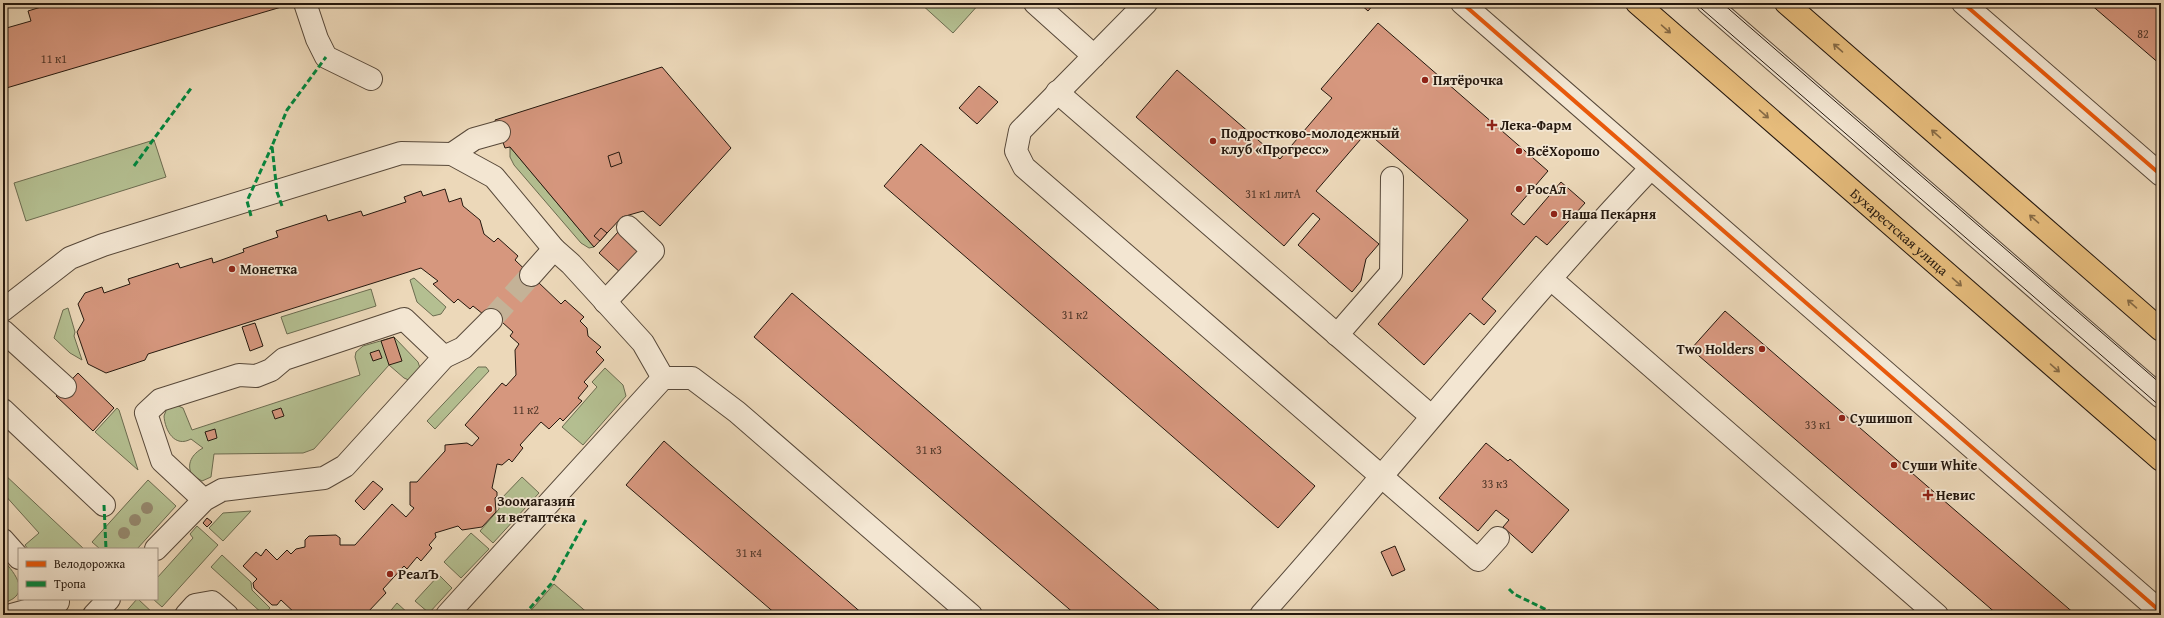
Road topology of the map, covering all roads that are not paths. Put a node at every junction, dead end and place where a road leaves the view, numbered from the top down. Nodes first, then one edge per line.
1 (305, 3) edge
2 (1035, 3) edge
3 (1146, 3) edge
4 (1462, 3) edge
5 (1637, 3) edge
6 (1708, 3) edge
7 (1786, 3) edge
8 (1977, 8) edge
9 (1094, 56) junction
10 (371, 79) dead end
11 (1057, 92) junction
12 (500, 132) dead end
13 (452, 154) junction
14 (1650, 169) junction
15 (2161, 176) edge
16 (1392, 178) dead end
17 (628, 227) dead end
18 (554, 249) junction
19 (531, 275) tunnel mouth
20 (1551, 278) junction
21 (605, 302) junction
22 (3, 310) edge
23 (491, 320) tunnel mouth
24 (2161, 330) edge
25 (3, 331) edge
26 (1337, 335) junction
27 (444, 357) junction
28 (663, 378) junction
29 (65, 387) dead end
30 (2161, 397) edge
31 (3, 410) edge
32 (1431, 416) junction
33 (2161, 460) edge
34 (1382, 478) junction
35 (204, 500) junction
36 (104, 505) dead end
37 (1498, 538) dead end
38 (3, 540) edge
39 (157, 548) edge
40 (18, 557) edge
41 (108, 600) edge
42 (61, 605) edge
43 (2161, 612) edge
44 (11, 615) edge
45 (94, 615) edge
46 (186, 615) edge
47 (227, 615) edge
48 (447, 615) edge
49 (971, 615) edge
50 (1261, 615) edge
51 (1937, 615) edge

1 - 10 street
2 - 9 street
3 - 9 street
4 - 14 street
5 -> 33 main road, Бухарестская улица
6 - 30 street
24 -> 7 main road
8 - 15 street
9 - 11 street
11 - 26 street
11 - 34 street
12 - 13 street
13 - 18 street
13 - 22 street
14 - 20 street
14 - 43 street
16 - 26 street
17 - 21 street
18 - 19 street
18 - 21 street
20 - 32 street
20 - 51 street
21 - 28 street
23 - 27 street
25 - 29 street
26 - 32 street
27 - 35 street
27 - 35 street
28 - 48 street
28 - 49 street
31 - 36 street
32 - 34 street
34 - 37 street
34 - 50 street
35 - 39 street
38 - 40 street
41 - 45 street
42 - 44 street
46 - 47 street

